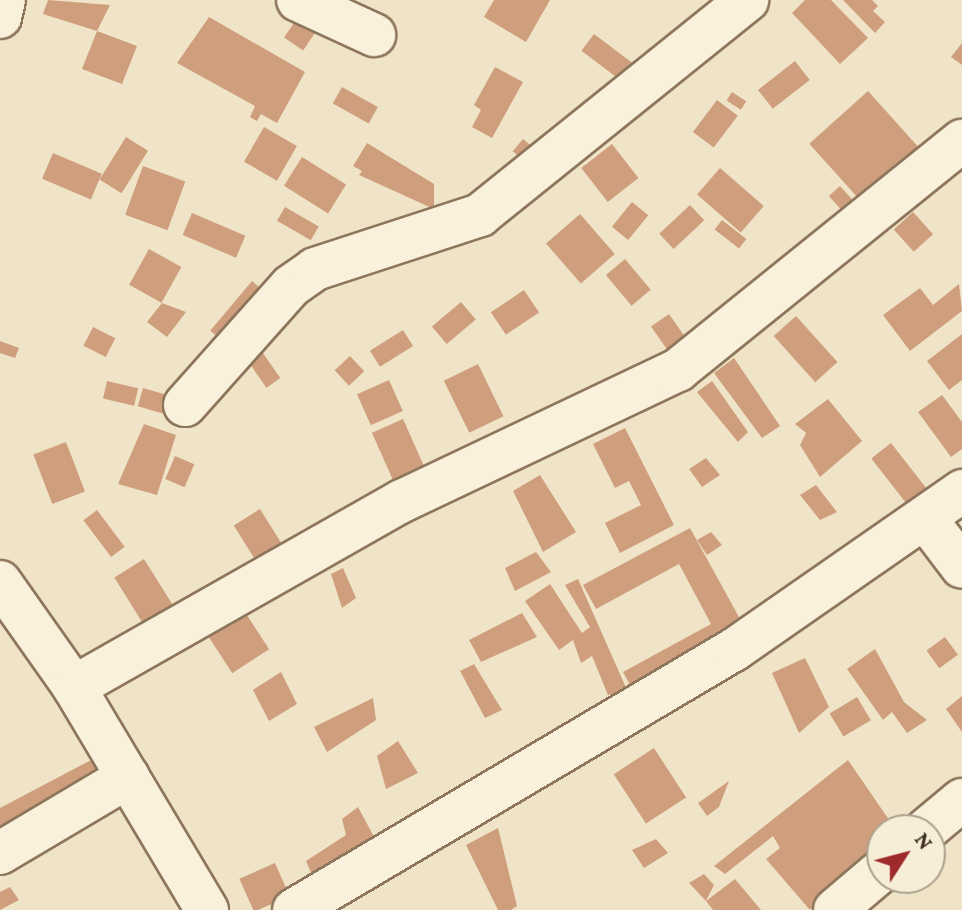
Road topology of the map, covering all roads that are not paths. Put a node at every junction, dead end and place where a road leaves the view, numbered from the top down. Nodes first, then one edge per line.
1 (4, 0) edge
2 (298, 0) edge
3 (747, 0) edge
4 (0, 16) edge
5 (374, 35) dead end
6 (962, 141) edge
7 (185, 405) dead end
8 (962, 491) edge
9 (925, 518) junction
10 (962, 567) edge
11 (0, 582) edge
12 (74, 687) junction
13 (128, 777) junction
14 (962, 800) edge
15 (945, 814) edge
16 (0, 853) edge
17 (866, 884) edge
18 (207, 910) edge
19 (294, 910) edge
20 (835, 910) edge

1 - 4 street
2 - 5 street
3 - 7 street
6 - 12 street
8 - 9 street
9 - 10 street
9 - 19 street
11 - 12 street
12 - 13 street
13 - 16 street
13 - 18 street
14 - 15 street
17 - 20 street

